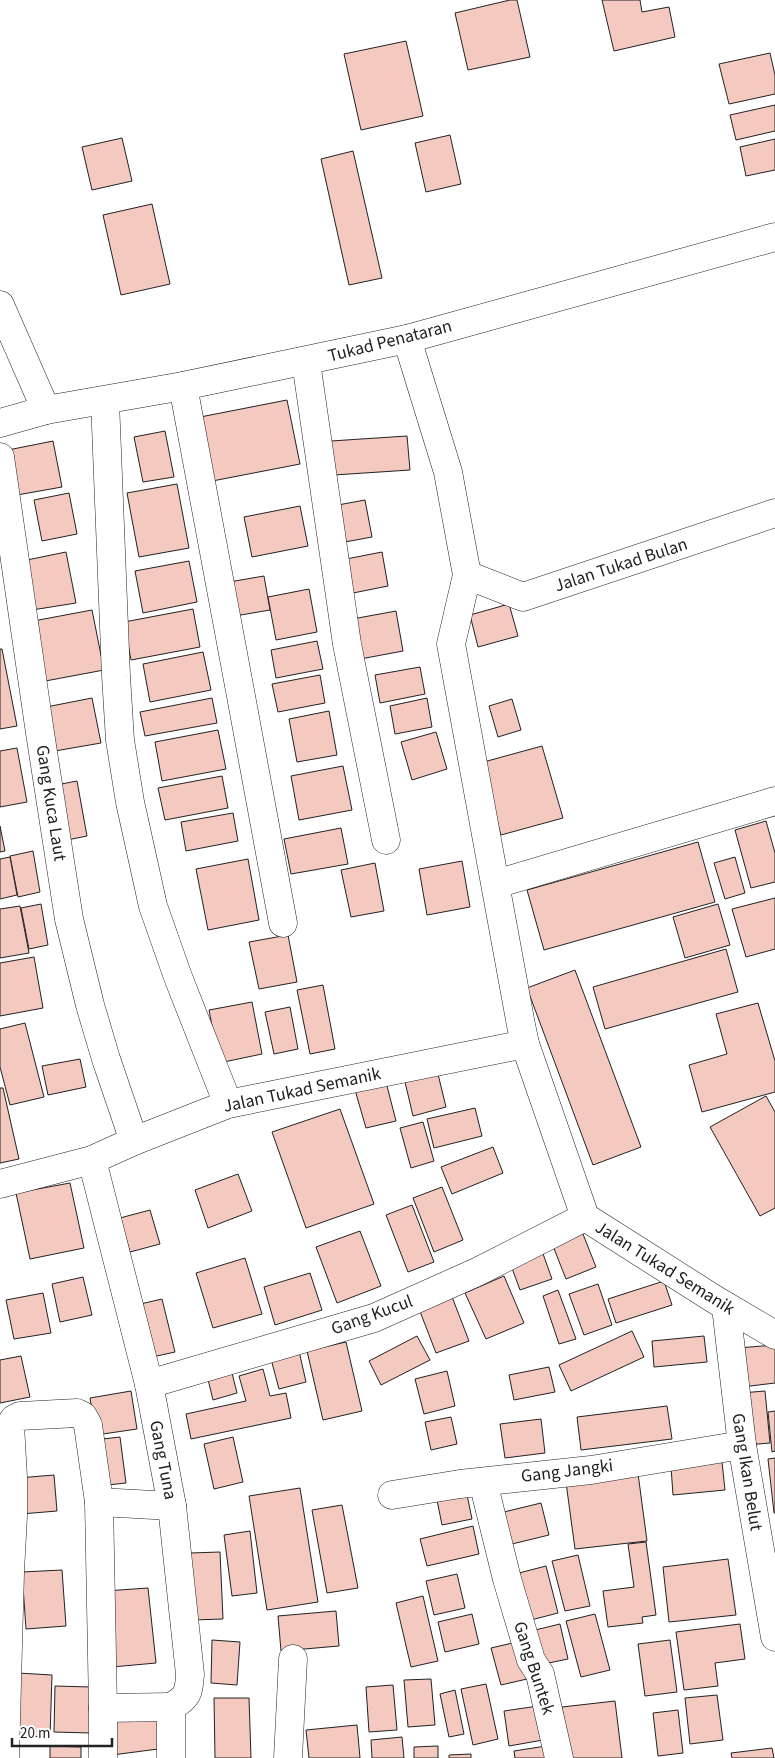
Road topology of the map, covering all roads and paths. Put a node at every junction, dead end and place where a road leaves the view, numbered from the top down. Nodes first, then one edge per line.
1 (775, 237) edge
2 (0, 305) edge
3 (407, 339) junction
4 (306, 362) junction
5 (183, 386) junction
6 (105, 401) junction
7 (46, 410) junction
8 (0, 422) edge
9 (0, 457) edge
10 (775, 513) edge
11 (467, 575) junction
12 (775, 801) edge
13 (386, 840) dead end
14 (496, 884) junction
15 (283, 923) dead end
16 (525, 1044) junction
17 (228, 1104) junction
18 (134, 1141) junction
19 (92, 1160) junction
20 (0, 1184) edge
21 (585, 1217) junction
22 (726, 1307) junction
23 (775, 1335) edge
24 (149, 1384) junction
25 (742, 1445) junction
26 (483, 1482) junction
27 (392, 1495) dead end
28 (99, 1502) junction
29 (172, 1506) junction
30 (775, 1637) edge
31 (293, 1659) dead end
32 (171, 1707) junction
33 (103, 1708) junction
34 (5, 1758) edge
35 (103, 1758) edge
36 (171, 1758) edge
37 (288, 1758) edge
38 (560, 1758) edge

1 - 3 street, Tukad Penataran
2 - 7 street
3 - 4 street, Tukad Penataran
3 - 11 street
4 - 5 street, Tukad Penataran
4 - 13 street
5 - 6 street, Tukad Penataran
5 - 15 street
6 - 7 street, Tukad Penataran
6 - 17 street
7 - 8 street, Tukad Penataran
9 - 18 street, Gang Kuca Laut
10 - 11 street, Jalan Tukad Bulan
11 - 14 street
12 - 14 street
14 - 16 street, Jalan Tukad Semanik
16 - 17 street, Jalan Tukad Semanik
16 - 21 street, Jalan Tukad Semanik
17 - 18 street, Jalan Tukad Semanik
18 - 19 street, Jalan Tukad Semanik
19 - 20 street, Jalan Tukad Semanik
19 - 24 street, Gang Tuna
21 - 22 street, Jalan Tukad Semanik
21 - 24 street, Gang Kucul
22 - 23 street, Jalan Tukad Semanik
22 - 25 street, Gang Ikan Belut
24 - 29 street, Gang Tuna
25 - 26 street, Gang Jangki
25 - 30 street, Gang Ikan Belut
26 - 27 street, Gang Jangki
26 - 38 street, Gang Buntek
28 - 29 street
28 - 33 street
28 - 34 street
29 - 32 street, Gang Tuna
31 - 37 street
32 - 33 street
32 - 36 street
33 - 35 street

